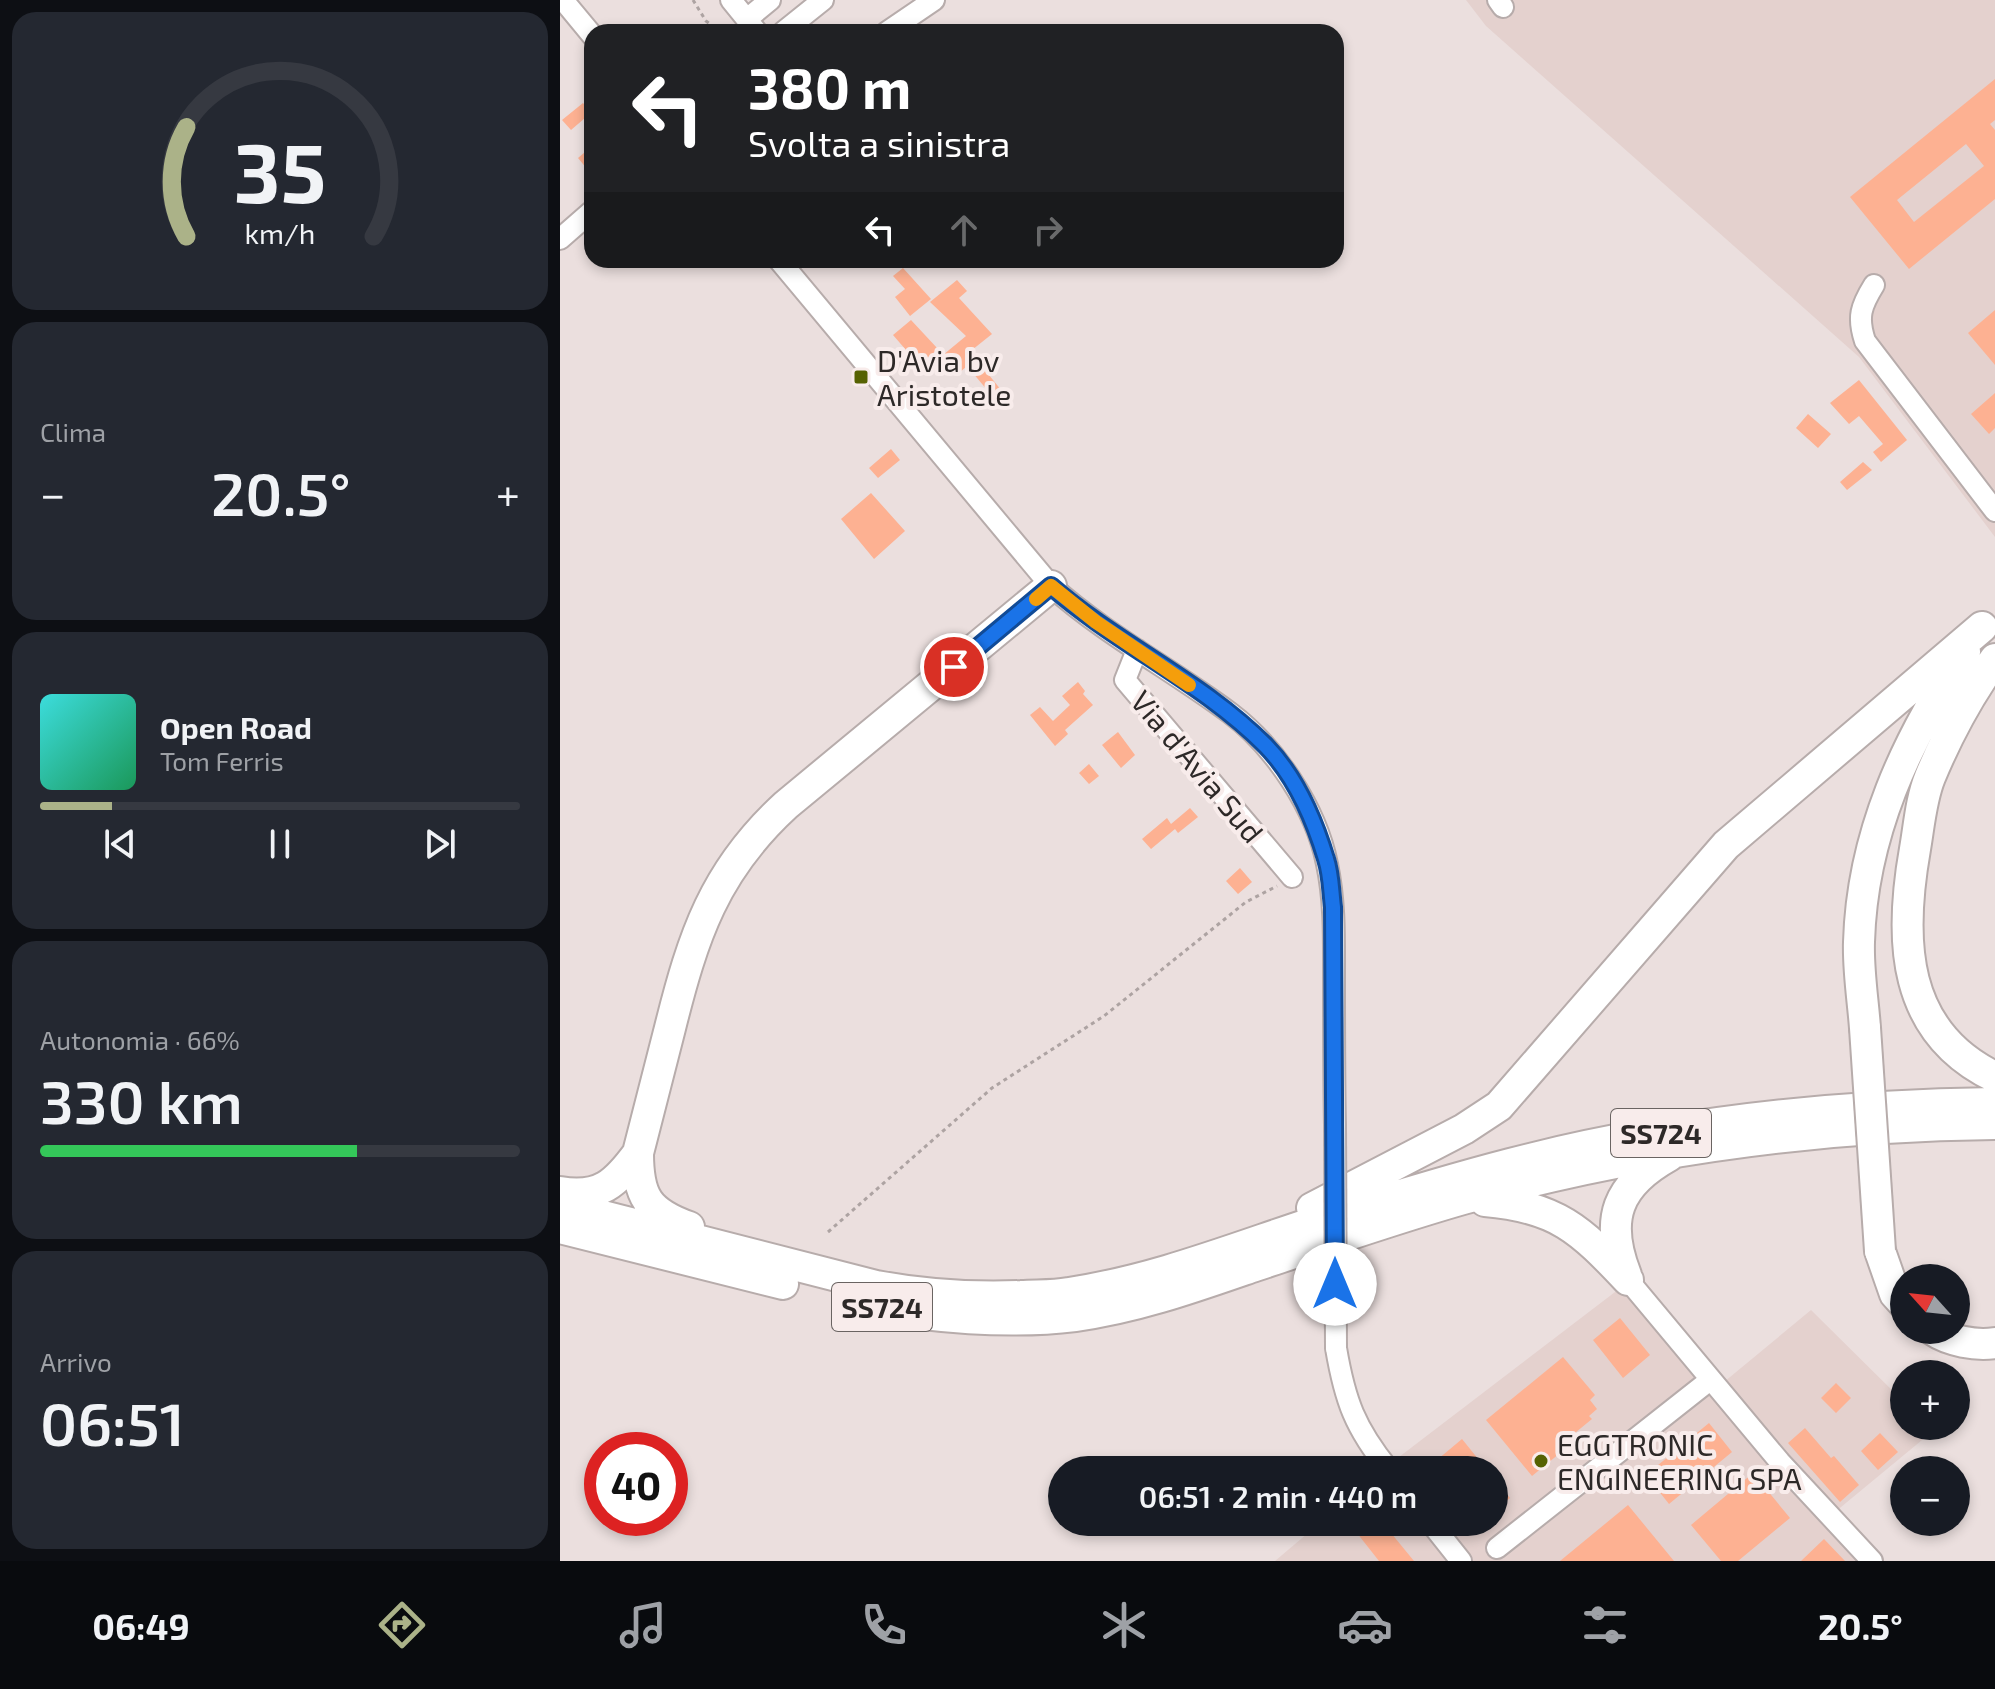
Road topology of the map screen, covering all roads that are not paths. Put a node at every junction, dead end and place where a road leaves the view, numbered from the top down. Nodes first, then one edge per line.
1 (563, 0) edge
2 (731, 0) edge
3 (770, 0) edge
4 (823, 0) edge
5 (934, 0) edge
6 (750, 24) edge
7 (753, 24) edge
8 (793, 24) edge
9 (899, 24) edge
10 (584, 25) edge
11 (584, 218) edge
12 (560, 239) edge
13 (786, 268) edge
14 (1874, 285) dead end
15 (1995, 511) edge
16 (1051, 586) junction
17 (1989, 634) edge
18 (1137, 650) junction
19 (1995, 659) edge
20 (1292, 877) road end
21 (1995, 1077) edge
22 (1995, 1103) edge
23 (1987, 1127) edge
24 (1682, 1150) junction
25 (638, 1153) junction
26 (560, 1192) edge
27 (1463, 1199) junction
28 (560, 1205) edge
29 (560, 1228) edge
30 (1304, 1238) junction
31 (789, 1264) junction
32 (1194, 1264) junction
33 (1628, 1280) junction
34 (1890, 1280) edge
35 (1970, 1342) edge
36 (1995, 1343) edge
37 (1710, 1380) junction
38 (1378, 1456) edge
39 (1441, 1536) edge
40 (1497, 1548) dead end
41 (1461, 1561) edge
42 (1872, 1561) edge

1 - 10 street
2 - 6 street
3 - 7 street
4 - 8 street
5 - 9 street
11 - 12 street
13 - 16 street, Via d'Avia Sud
14 - 15 street
16 - 18 street, Via d'Avia Sud
16 - 25 highway
17 - 32 highway
17 - 34 highway, bridge
18 - 20 street, Via d'Avia Sud
18 - 38 street, Via d'Avia Sud, bridge
19 - 21 highway
22 - 30 highway, SS724
23 - 24 highway, SS724
24 - 27 highway, SS724
24 - 33 highway
25 - 26 highway
25 - 31 highway
27 - 30 highway, SS724
27 - 33 highway
28 - 31 highway, SS724
29 - 30 highway, SS724
30 - 32 highway, SS724
31 - 32 highway, SS724
33 - 37 street
35 - 36 highway
37 - 40 street
37 - 42 street
39 - 41 street

